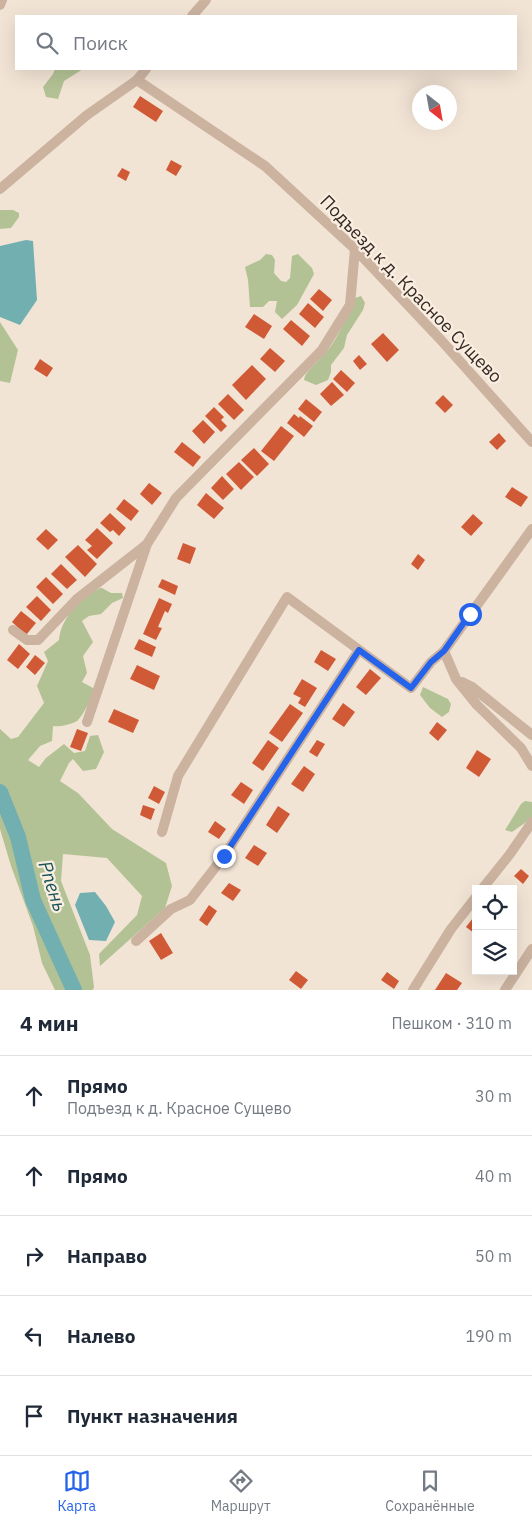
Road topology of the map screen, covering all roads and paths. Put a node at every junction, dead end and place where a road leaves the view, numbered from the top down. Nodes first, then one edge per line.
1 (2, 0) edge
2 (206, 0) edge
3 (0, 5) edge
4 (193, 15) edge
5 (145, 70) edge
6 (137, 80) junction
7 (0, 189) edge
8 (355, 249) junction
9 (532, 442) edge
10 (532, 529) edge
11 (147, 544) junction
12 (13, 630) dead end
13 (359, 650) junction
14 (444, 651) junction
15 (456, 679) junction
16 (87, 722) dead end
17 (532, 735) edge
18 (532, 766) edge
19 (532, 822) edge
20 (162, 832) dead end
21 (485, 885) edge
22 (472, 902) edge
23 (136, 941) dead end
24 (532, 949) edge
25 (413, 990) edge
26 (505, 990) edge

1 - 3 street
2 - 4 street
5 - 6 street
6 - 7 street
6 - 8 street, Подъезд к д. Красное Сущево
8 - 9 street, Подъезд к д. Красное Сущево
8 - 11 street
10 - 14 street
11 - 12 street
11 - 16 street
13 - 14 street
13 - 20 street
13 - 23 street
14 - 15 street
15 - 17 street
15 - 18 street
19 - 21 street
22 - 25 street
24 - 26 street

